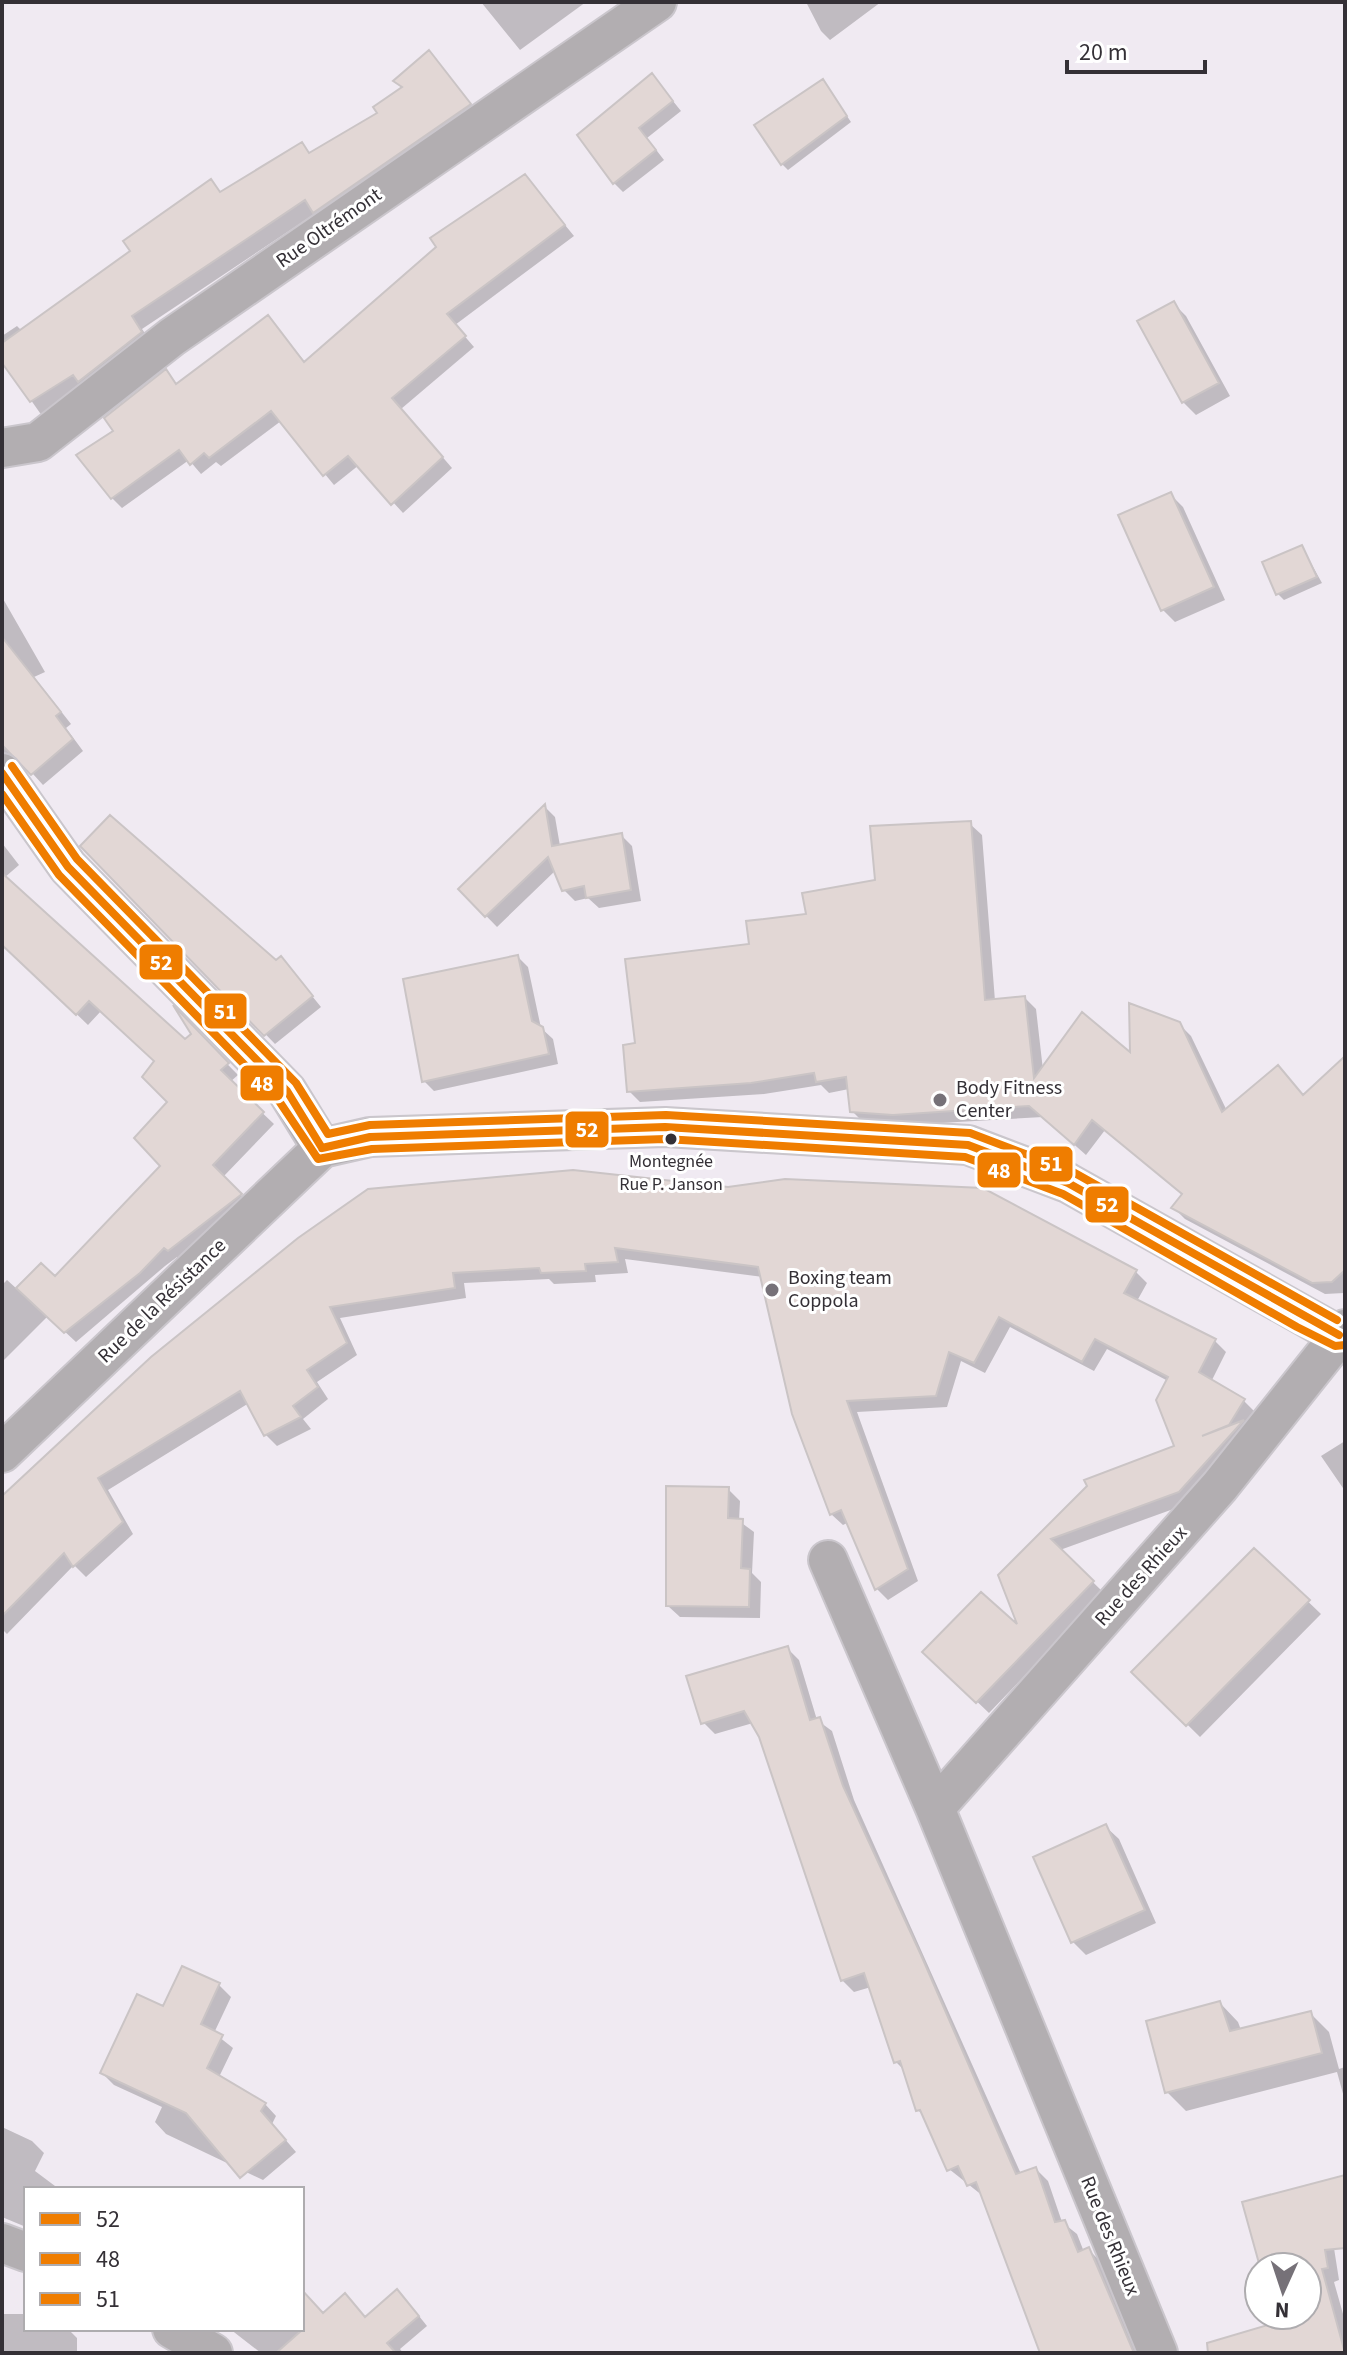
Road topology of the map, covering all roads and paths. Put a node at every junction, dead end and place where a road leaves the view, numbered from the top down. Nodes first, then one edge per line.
1 (657, 2) edge
2 (2, 448) edge
3 (2, 773) edge
4 (322, 1148) junction
5 (1343, 1334) edge
6 (2, 1453) edge
7 (828, 1560) dead end
8 (935, 1808) junction
9 (2, 2243) edge
10 (24, 2251) edge
11 (175, 2331) edge
12 (213, 2353) edge
13 (1158, 2353) edge

1 - 2 street, Rue Oltrémont
3 - 4 street
4 - 5 street
4 - 6 street, Rue de la Résistance
5 - 8 street, Rue des Rhieux
7 - 8 street, Rue des Rhieux
8 - 13 street, Rue des Rhieux
9 - 10 street
11 - 12 street

